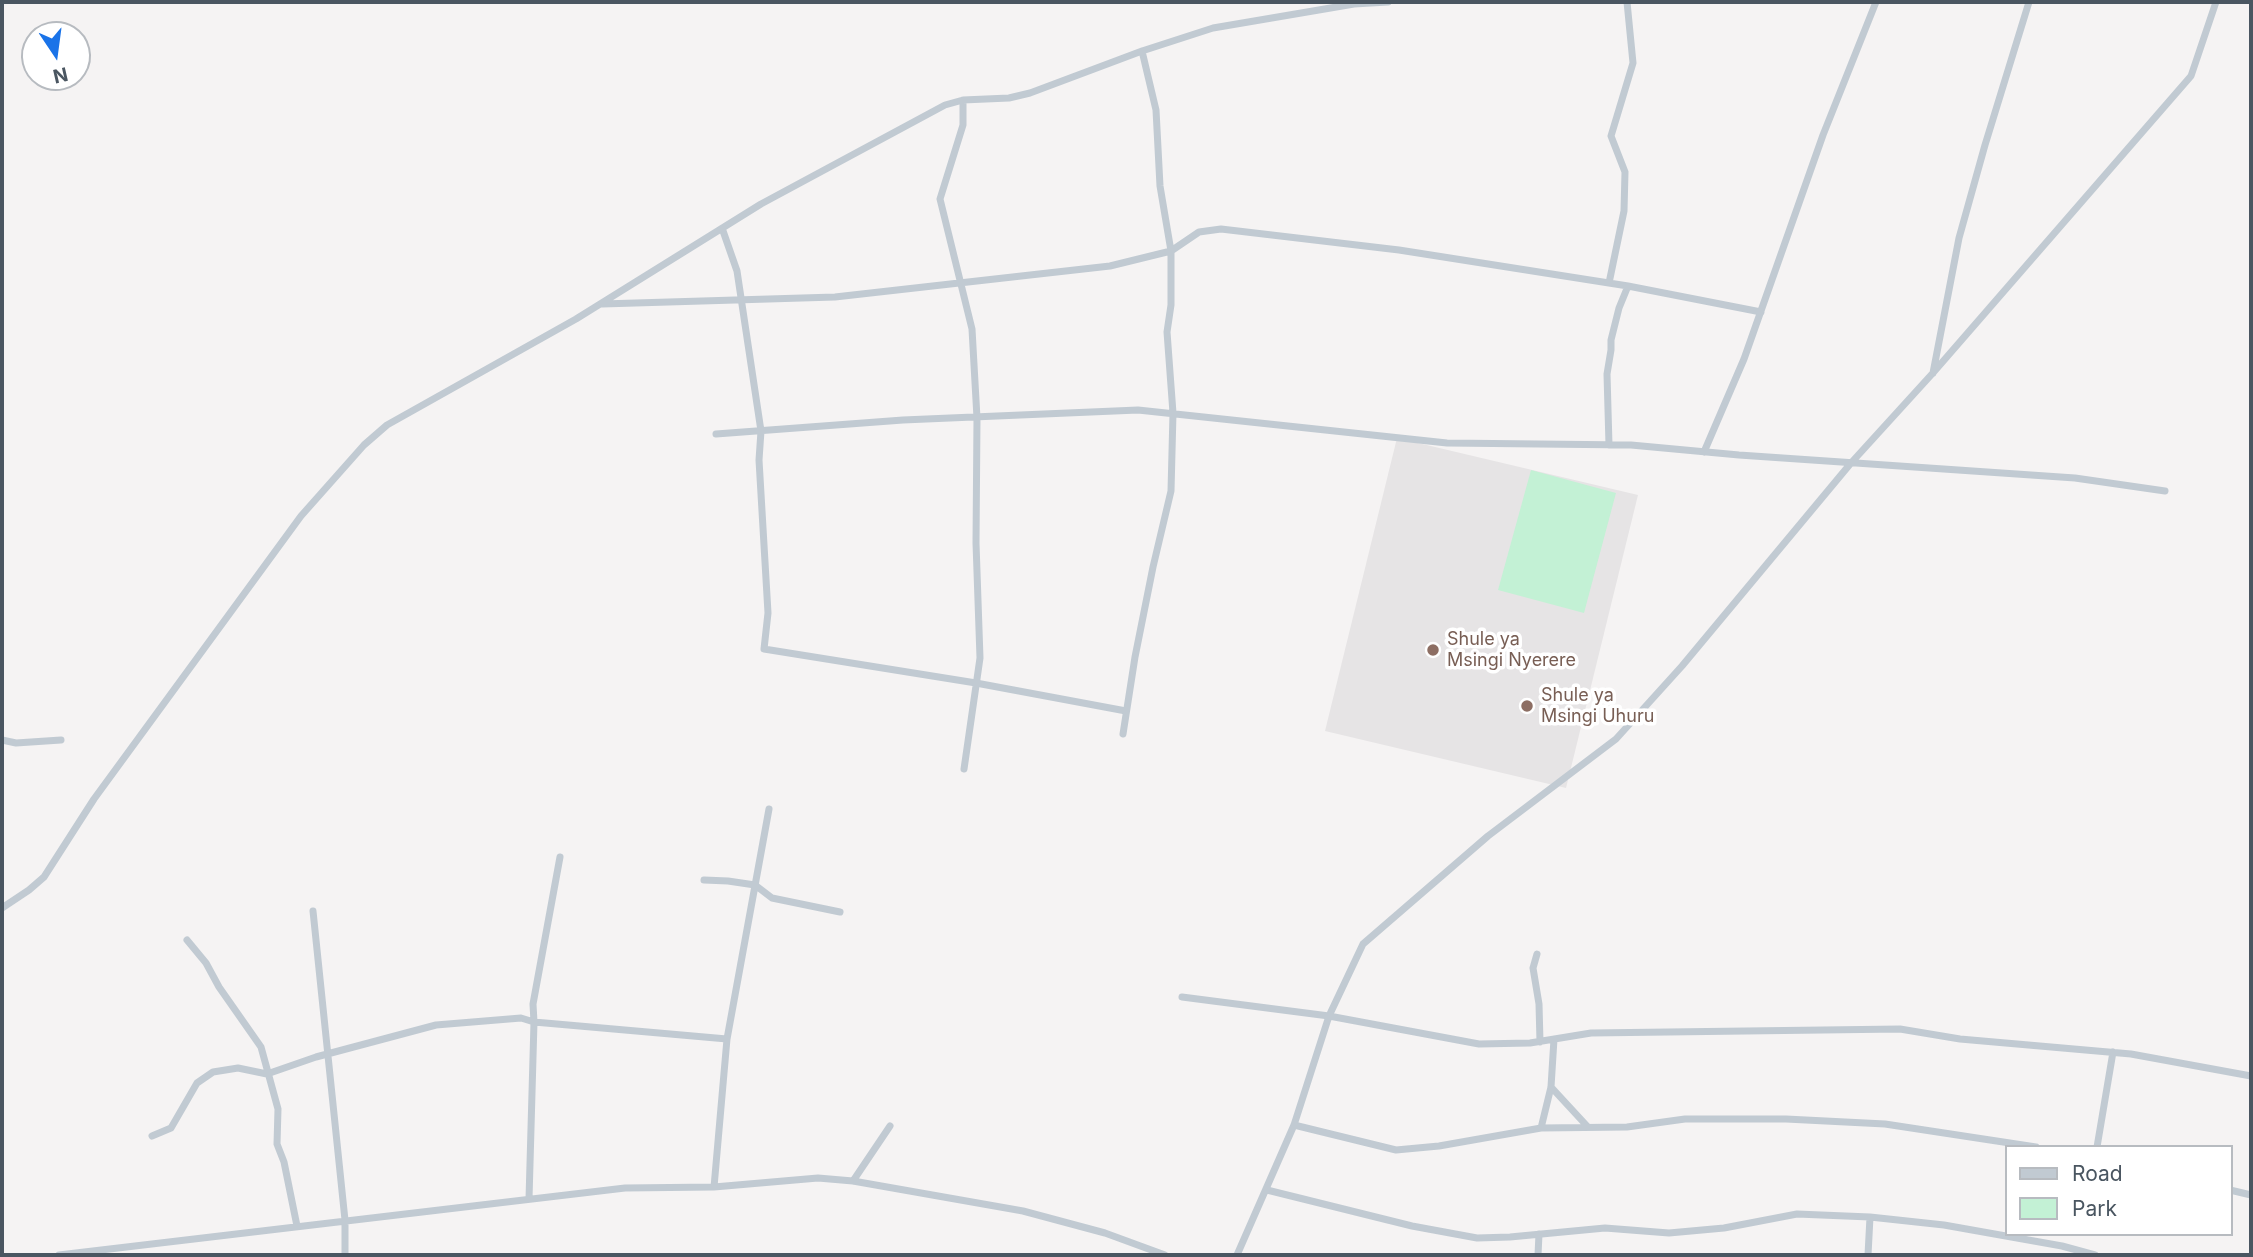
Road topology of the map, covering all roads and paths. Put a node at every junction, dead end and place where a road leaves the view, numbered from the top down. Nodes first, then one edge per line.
1 (1388, 2) edge
2 (1628, 2) edge
3 (1876, 2) edge
4 (2029, 2) edge
5 (2216, 2) edge
6 (1142, 51) junction
7 (963, 100) junction
8 (722, 228) junction
9 (1171, 251) junction
10 (961, 282) junction
11 (1609, 283) junction
12 (1628, 286) junction
13 (740, 300) junction
14 (600, 304) junction
15 (1760, 312) junction
16 (1932, 374) junction
17 (1172, 413) junction
18 (977, 418) junction
19 (761, 431) junction
20 (716, 434) dead end
21 (1608, 444) junction
22 (1704, 452) junction
23 (1851, 463) junction
24 (2165, 491) dead end
25 (976, 683) junction
26 (1126, 711) junction
27 (1122, 734) dead end
28 (2, 740) edge
29 (61, 740) dead end
30 (964, 769) dead end
31 (769, 809) dead end
32 (560, 856) dead end
33 (704, 880) dead end
34 (755, 885) junction
35 (2, 908) edge
36 (313, 911) dead end
37 (840, 912) dead end
38 (187, 940) dead end
39 (1537, 954) dead end
40 (1182, 997) dead end
41 (1329, 1016) junction
42 (534, 1022) junction
43 (727, 1039) junction
44 (1554, 1039) junction
45 (1540, 1042) junction
46 (2113, 1052) junction
47 (326, 1055) junction
48 (267, 1074) junction
49 (2251, 1076) edge
50 (1551, 1087) junction
51 (1294, 1125) junction
52 (890, 1126) dead end
53 (1587, 1126) junction
54 (1541, 1128) junction
55 (152, 1136) dead end
56 (2023, 1145) edge
57 (2097, 1145) edge
58 (853, 1181) junction
59 (714, 1187) junction
60 (1267, 1190) junction
61 (2232, 1190) edge
62 (2251, 1195) edge
63 (529, 1199) junction
64 (1870, 1217) junction
65 (345, 1220) junction
66 (297, 1226) junction
67 (1539, 1234) junction
68 (2004, 1236) edge
69 (2006, 1236) edge
70 (60, 1255) edge
71 (345, 1255) edge
72 (1165, 1255) edge
73 (1237, 1255) edge
74 (1538, 1255) edge
75 (1868, 1255) edge
76 (2095, 1255) edge

1 - 6 street
2 - 11 street
3 - 15 street
4 - 16 street
5 - 16 street
6 - 7 street
6 - 9 street
7 - 8 street
7 - 10 street
8 - 13 street
8 - 14 street
9 - 10 street
9 - 11 street
9 - 17 street
10 - 13 street
10 - 18 street
11 - 12 street
12 - 15 street
12 - 21 street
13 - 14 street
13 - 19 street
14 - 35 street
15 - 22 street
16 - 23 street
17 - 18 street
17 - 21 street
17 - 26 street
18 - 19 street
18 - 25 street
19 - 20 street
19 - 25 street
21 - 22 street
22 - 23 street
23 - 24 street
23 - 41 street
25 - 26 street
25 - 30 street
26 - 27 street
28 - 29 street
31 - 34 street
32 - 42 street
33 - 34 street
34 - 37 street
34 - 43 street
36 - 47 street
38 - 48 street
39 - 45 street
40 - 41 street
41 - 45 street
41 - 51 street
42 - 43 street
42 - 47 street
42 - 63 street
43 - 59 street
44 - 45 street
44 - 46 street
44 - 50 street
46 - 49 street
46 - 57 street
47 - 48 street
47 - 65 street
48 - 55 street
48 - 66 street
50 - 53 street
50 - 54 street
51 - 54 street
51 - 60 street
52 - 58 street
53 - 54 street
53 - 56 street
58 - 59 street
58 - 72 street
59 - 63 street
60 - 67 street
60 - 73 street
61 - 62 street
63 - 65 street
64 - 67 street
64 - 68 street
64 - 75 street
65 - 66 street
65 - 71 street
66 - 70 street
67 - 74 street
69 - 76 street

